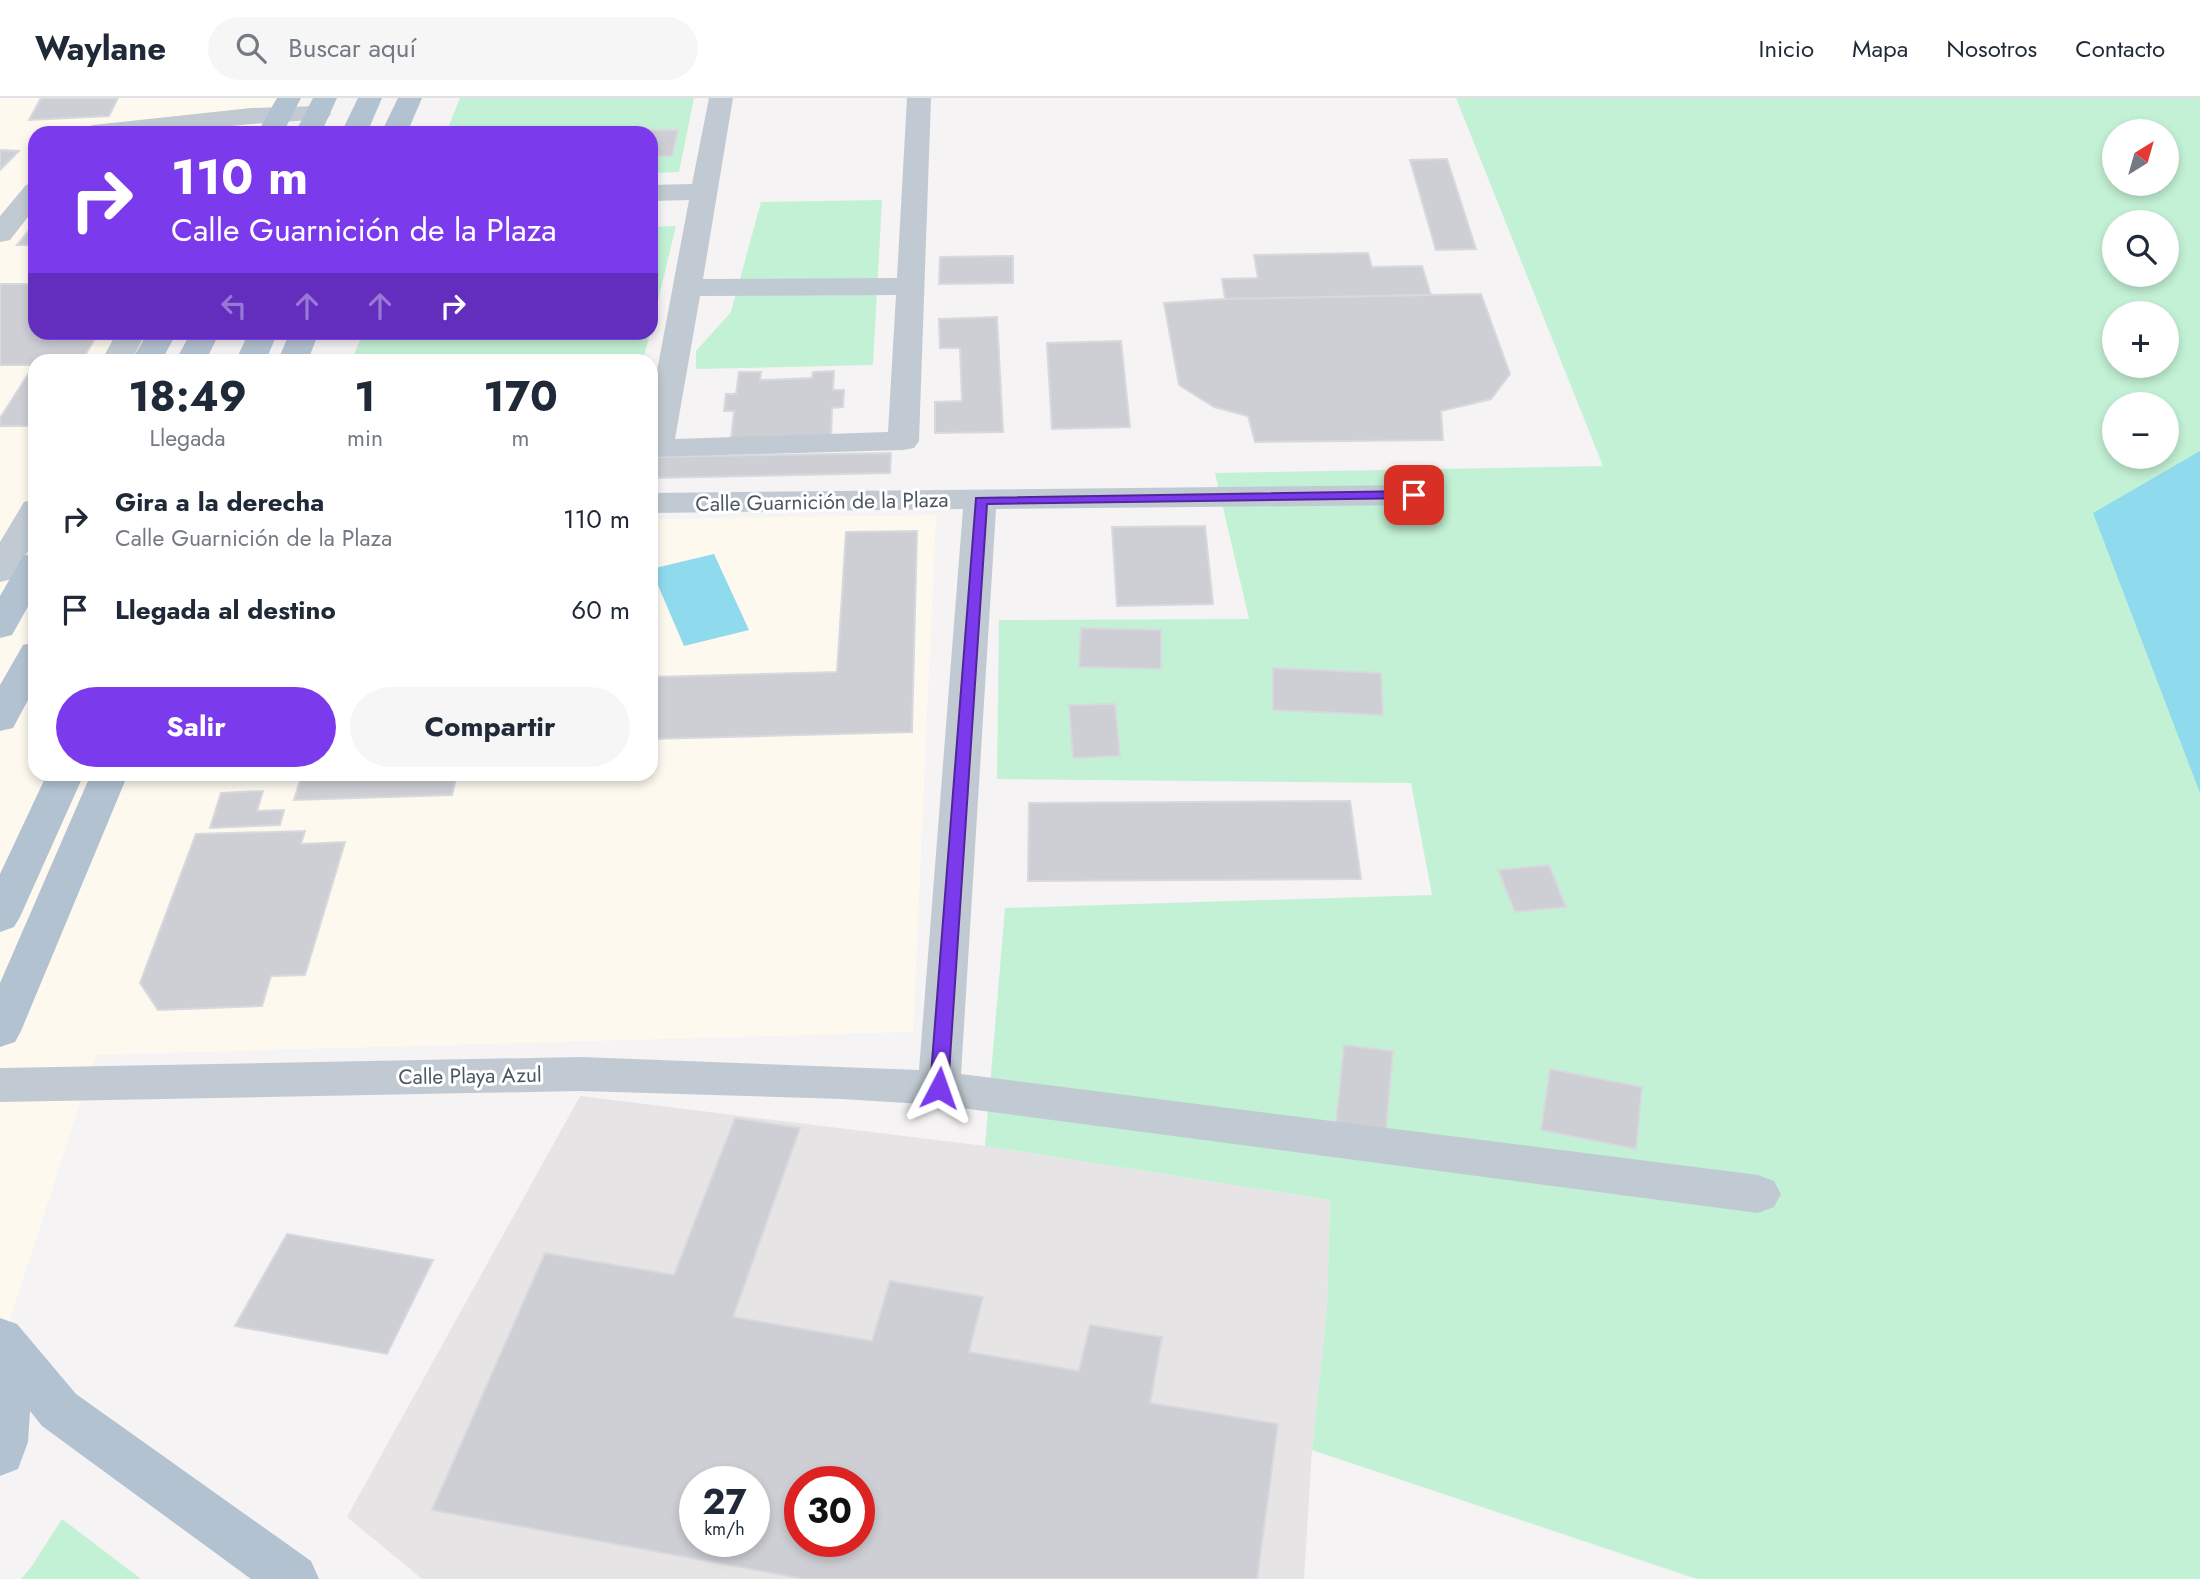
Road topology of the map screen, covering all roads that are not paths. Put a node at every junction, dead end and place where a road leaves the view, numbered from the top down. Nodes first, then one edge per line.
1 (370, 98) edge
2 (410, 98) edge
3 (722, 98) edge
4 (919, 98) edge
5 (317, 115) edge
6 (266, 116) edge
7 (164, 126) edge
8 (357, 126) edge
9 (397, 126) edge
10 (658, 192) edge
11 (706, 192) junction
12 (28, 199) edge
13 (0, 233) edge
14 (909, 286) junction
15 (686, 288) junction
16 (1414, 495) dead end
17 (980, 500) junction
18 (658, 503) edge
19 (28, 522) edge
20 (0, 572) edge
21 (28, 576) edge
22 (0, 627) edge
23 (28, 666) edge
24 (0, 719) edge
25 (62, 781) edge
26 (106, 781) edge
27 (0, 917) edge
28 (0, 1031) edge
29 (0, 1084) edge
30 (939, 1088) junction
31 (1758, 1194) dead end
32 (0, 1339) edge
33 (0, 1364) edge
34 (0, 1453) edge
35 (293, 1579) edge

1 - 8 main road
2 - 9 main road
3 - 11 street
4 - 14 street
5 - 6 street
6 - 7 street
10 - 11 street
11 - 15 street
12 - 13 street
14 - 15 street
14 - 15 street
16 - 17 street, Calle Guarnición de la Plaza
17 - 18 street, Calle Guarnición de la Plaza
17 - 30 street
19 - 20 street
21 - 22 main road
23 - 24 main road
25 - 27 main road
26 - 28 main road
29 - 30 street, Calle Playa Azul
30 - 31 street, Calle Playa Azul
32 - 35 main road
33 - 34 main road

